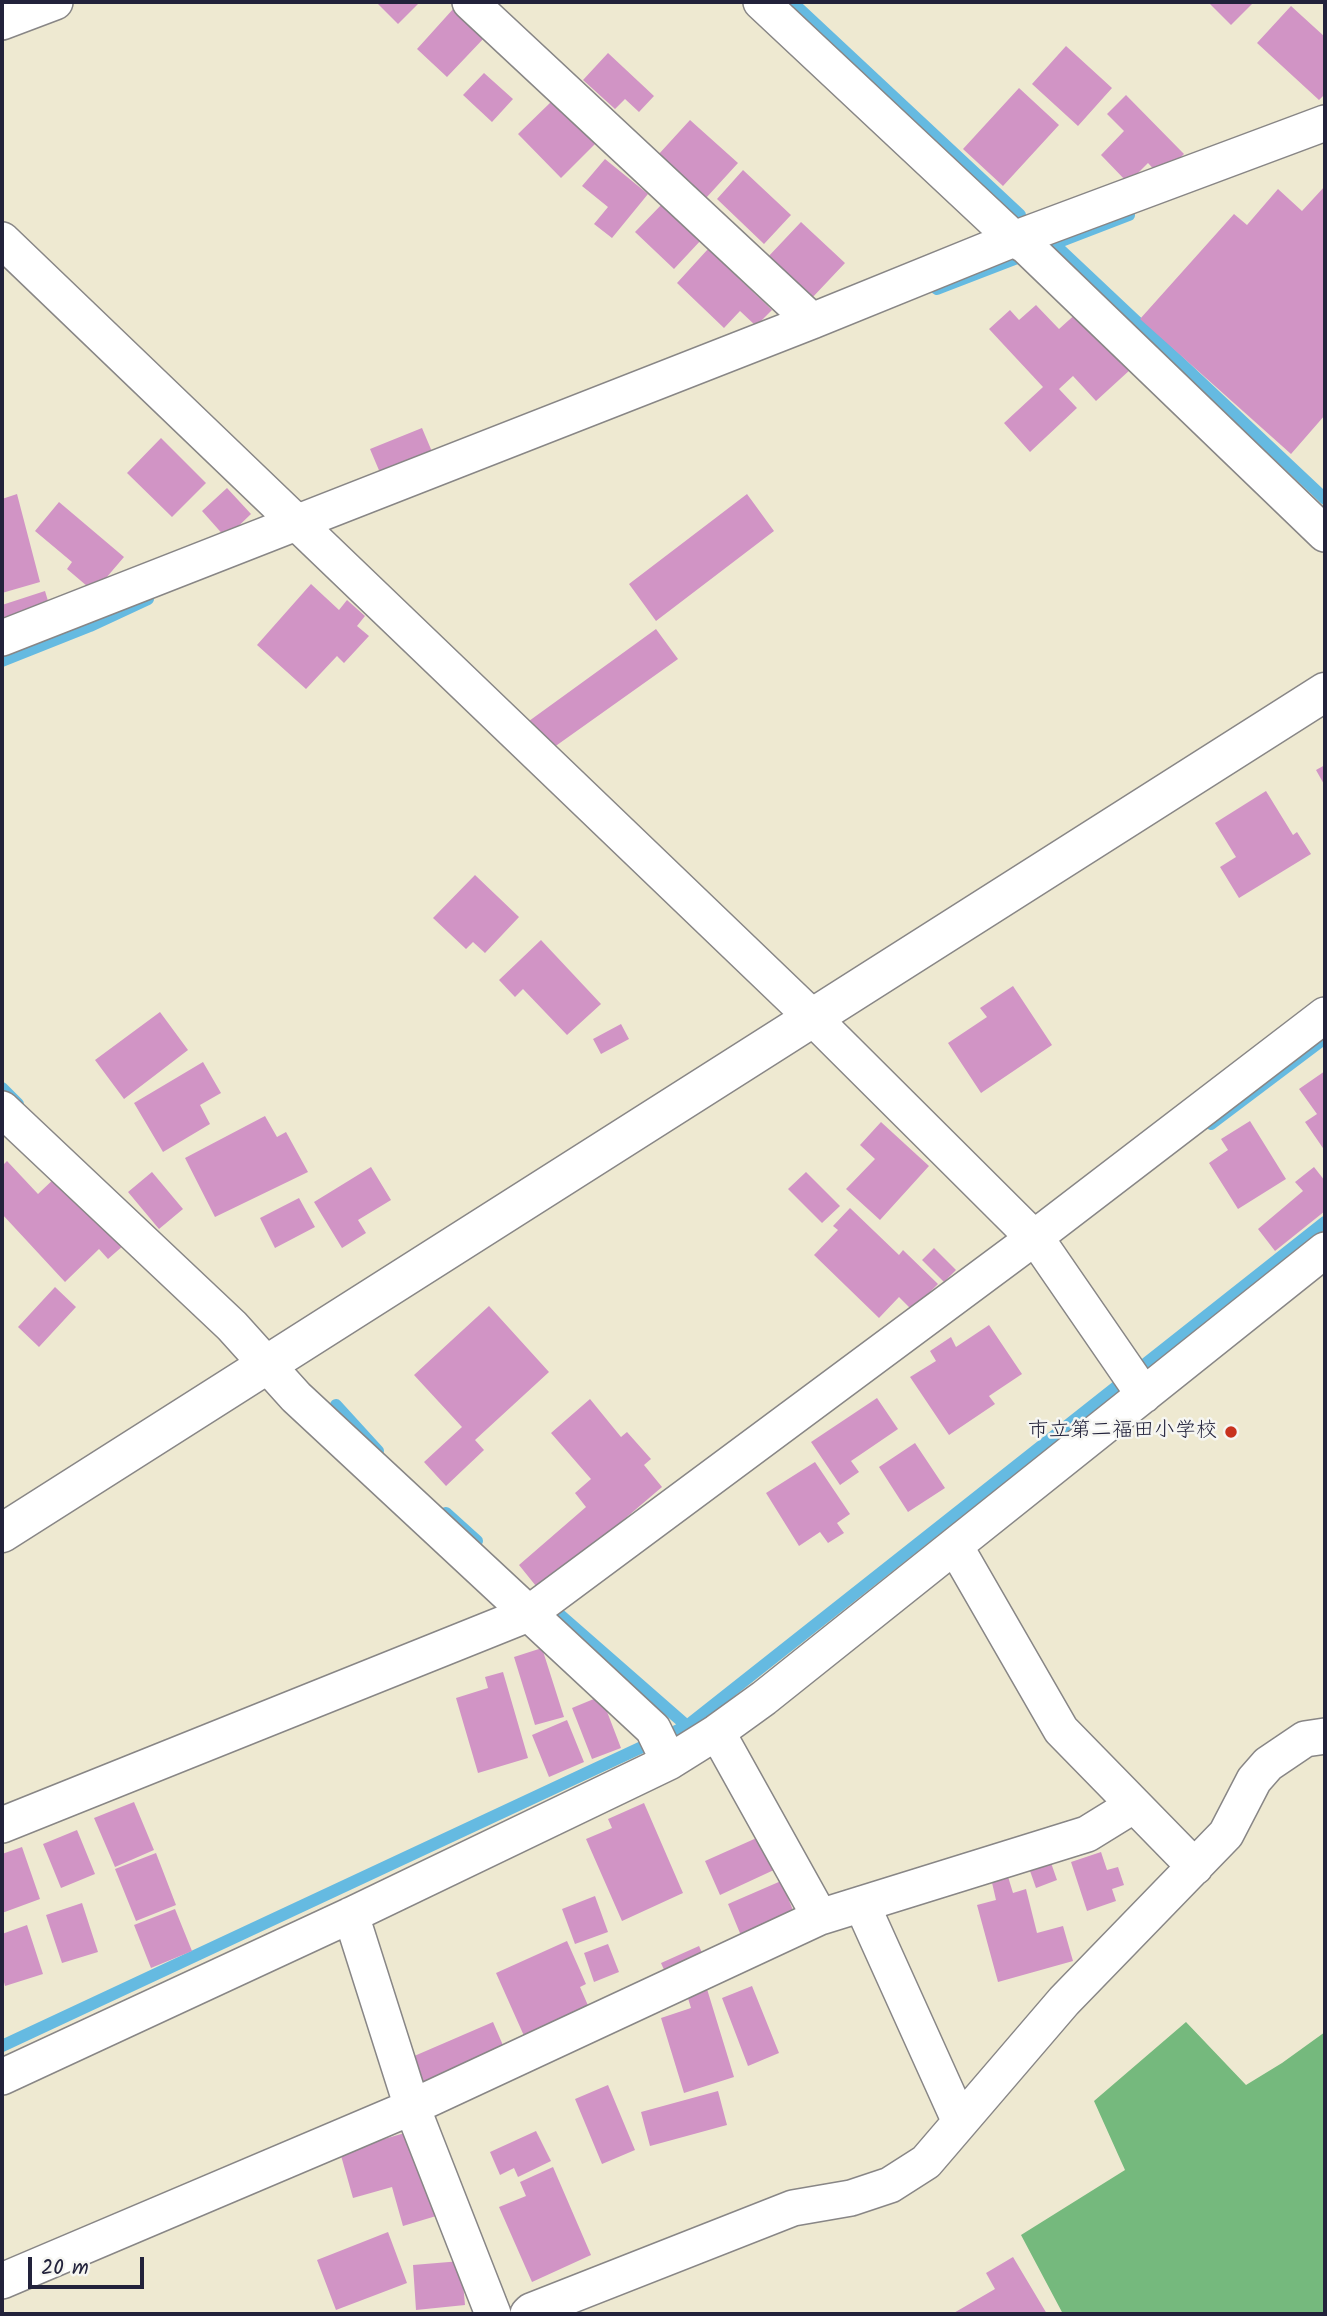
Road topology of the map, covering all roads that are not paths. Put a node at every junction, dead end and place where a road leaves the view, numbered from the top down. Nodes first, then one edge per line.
1 (55, 2) edge
2 (470, 2) edge
3 (761, 2) edge
4 (2, 22) edge
5 (1325, 123) edge
6 (2, 240) edge
7 (1026, 248) junction
8 (812, 321) junction
9 (305, 528) junction
10 (1325, 534) edge
11 (2, 638) edge
12 (1325, 692) edge
13 (1325, 1015) edge
14 (813, 1018) junction
15 (2, 1109) edge
16 (1041, 1247) junction
17 (1325, 1250) edge
18 (268, 1364) junction
19 (1135, 1382) junction
20 (2, 1533) edge
21 (955, 1546) junction
22 (536, 1620) junction
23 (718, 1732) junction
24 (1325, 1736) edge
25 (662, 1747) junction
26 (1134, 1805) junction
27 (2, 1825) edge
28 (1195, 1867) junction
29 (862, 1905) junction
30 (351, 1915) junction
31 (820, 1917) junction
32 (2, 2077) edge
33 (412, 2107) junction
34 (960, 2122) junction
35 (2, 2281) edge
36 (523, 2313) edge
37 (493, 2314) edge

1 - 4 street
2 - 8 street
3 - 7 street
5 - 7 street
6 - 9 street
7 - 8 street
7 - 10 street
8 - 9 street
9 - 11 street
9 - 14 street
12 - 14 street
13 - 16 street
14 - 16 street
14 - 18 street
15 - 18 street
16 - 19 street
16 - 22 street
17 - 19 street
18 - 20 street
18 - 22 street
19 - 21 street
21 - 23 street
21 - 26 street
22 - 25 street
22 - 27 street
23 - 25 street
23 - 31 street
24 - 28 street
25 - 30 street
26 - 28 street
26 - 29 street
28 - 34 street
29 - 31 street
29 - 34 street
30 - 32 street
30 - 33 street
31 - 33 street
33 - 35 street
33 - 37 street
34 - 36 street

